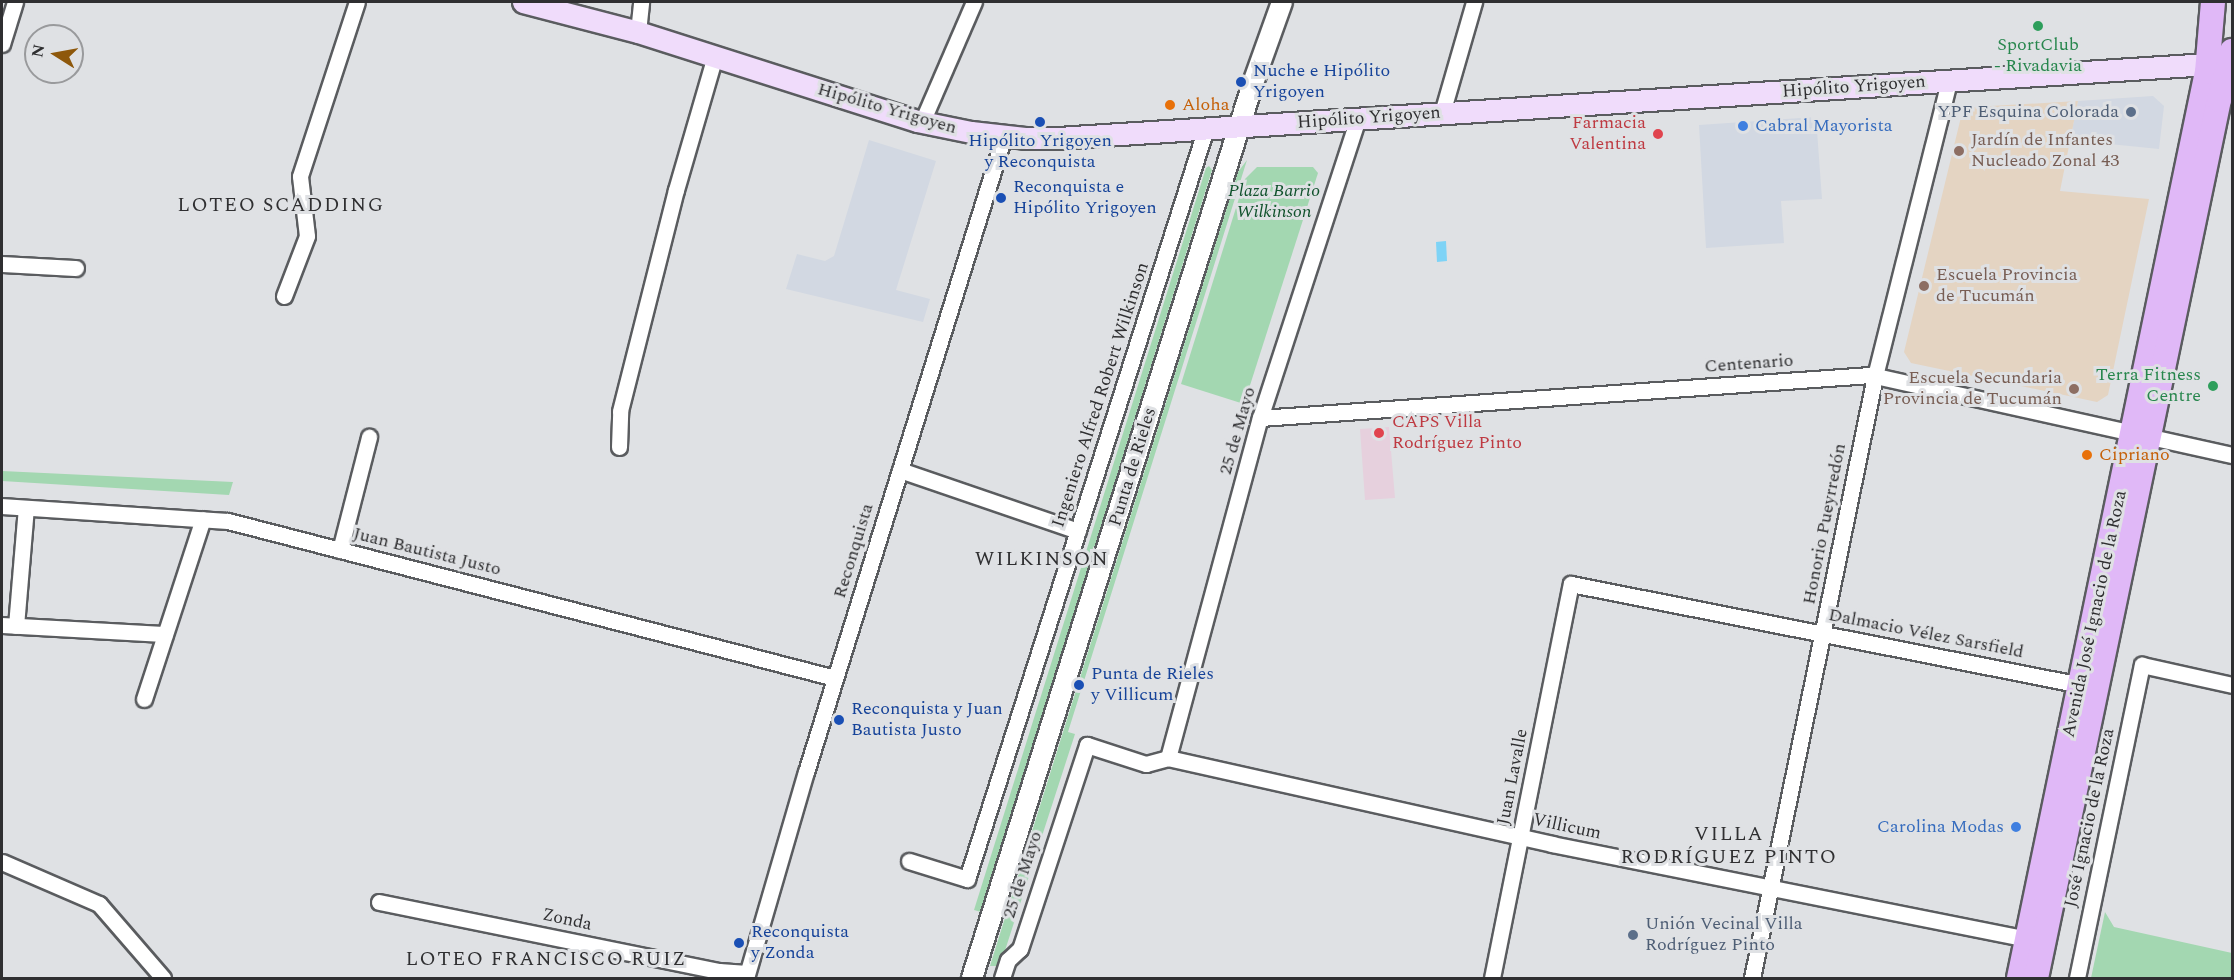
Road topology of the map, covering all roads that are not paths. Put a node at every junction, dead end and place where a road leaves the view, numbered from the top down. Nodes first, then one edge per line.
1 (15, 2) edge
2 (357, 2) edge
3 (523, 2) edge
4 (641, 2) edge
5 (974, 2) edge
6 (1282, 2) edge
7 (1474, 2) edge
8 (2213, 2) edge
9 (638, 32) junction
10 (2, 44) edge
11 (715, 56) junction
12 (2225, 60) edge
13 (1949, 81) junction
14 (1442, 113) junction
15 (1358, 118) junction
16 (922, 122) junction
17 (1239, 126) junction
18 (1206, 128) junction
19 (1004, 136) junction
20 (2, 264) edge
21 (76, 268) dead end
22 (284, 296) dead end
23 (1875, 376) junction
24 (1260, 418) junction
25 (2141, 435) junction
26 (369, 437) dead end
27 (619, 447) dead end
28 (2232, 456) edge
29 (900, 470) junction
30 (2, 507) edge
31 (26, 508) junction
32 (203, 519) junction
33 (1078, 531) junction
34 (340, 550) junction
35 (1571, 584) joint
36 (9, 625) edge
37 (165, 634) junction
38 (1823, 634) junction
39 (835, 678) junction
40 (2232, 685) edge
41 (2088, 686) junction
42 (144, 699) dead end
43 (1087, 745) joint
44 (1168, 758) junction
45 (1520, 837) junction
46 (909, 861) dead end
47 (2, 862) edge
48 (1771, 888) junction
49 (379, 902) dead end
50 (2035, 941) junction
51 (747, 976) edge
52 (163, 978) edge
53 (972, 978) edge
54 (1002, 978) edge
55 (1492, 978) edge
56 (1752, 978) edge
57 (2019, 978) edge
58 (2036, 978) edge
59 (2077, 978) edge

1 - 10 street
2 - 22 street
3 - 9 main road, Hipólito Yrigoyen
4 - 9 street
5 - 16 street
6 - 17 street, Punta de Rieles
7 - 14 street
8 - 12 main road, Avenida José Ignacio de la Roza
9 - 11 main road, Hipólito Yrigoyen
11 - 16 main road, Hipólito Yrigoyen
11 - 27 street
12 - 13 main road, Hipólito Yrigoyen
12 - 25 main road, Avenida José Ignacio de la Roza
13 - 14 main road, Hipólito Yrigoyen
13 - 23 street, Honorio Pueyrredón
14 - 15 main road, Hipólito Yrigoyen
15 - 17 main road, Hipólito Yrigoyen
15 - 24 street, 25 de Mayo
16 - 19 main road, Hipólito Yrigoyen
17 - 18 main road, Hipólito Yrigoyen
17 - 53 street, Punta de Rieles
18 - 19 main road, Hipólito Yrigoyen
18 - 33 street, Ingeniero Alfred Robert Wilkinson
19 - 29 street, Reconquista
20 - 21 street
23 - 24 street, Centenario
23 - 25 street, Centenario
23 - 38 street, Honorio Pueyrredón
24 - 44 street, 25 de Mayo
25 - 28 street, Centenario
25 - 41 main road, Avenida José Ignacio de la Roza
26 - 34 street
29 - 33 street
29 - 39 street, Reconquista
30 - 31 street, Juan Bautista Justo
31 - 32 street, Juan Bautista Justo
31 - 36 street
32 - 34 street, Juan Bautista Justo
32 - 37 street
33 - 46 street, Ingeniero Alfred Robert Wilkinson
34 - 39 street, Juan Bautista Justo
35 - 38 street, Dalmacio Vélez Sarsfield
35 - 45 street, Juan Lavalle
36 - 37 street
37 - 42 street
38 - 41 street, Dalmacio Vélez Sarsfield
38 - 48 street, Honorio Pueyrredón
39 - 51 street, Reconquista
40 - 59 street, José Ignacio de la Roza
41 - 50 main road, Avenida José Ignacio de la Roza
43 - 44 street, Villicum
43 - 54 street, 25 de Mayo
44 - 45 street, Villicum
45 - 48 street, Villicum
45 - 55 street, Juan Lavalle
47 - 52 street
48 - 50 street, Villicum
48 - 56 street, Honorio Pueyrredón
49 - 51 street, Zonda
50 - 57 main road, Avenida José Ignacio de la Roza
50 - 58 main road, Avenida José Ignacio de la Roza

